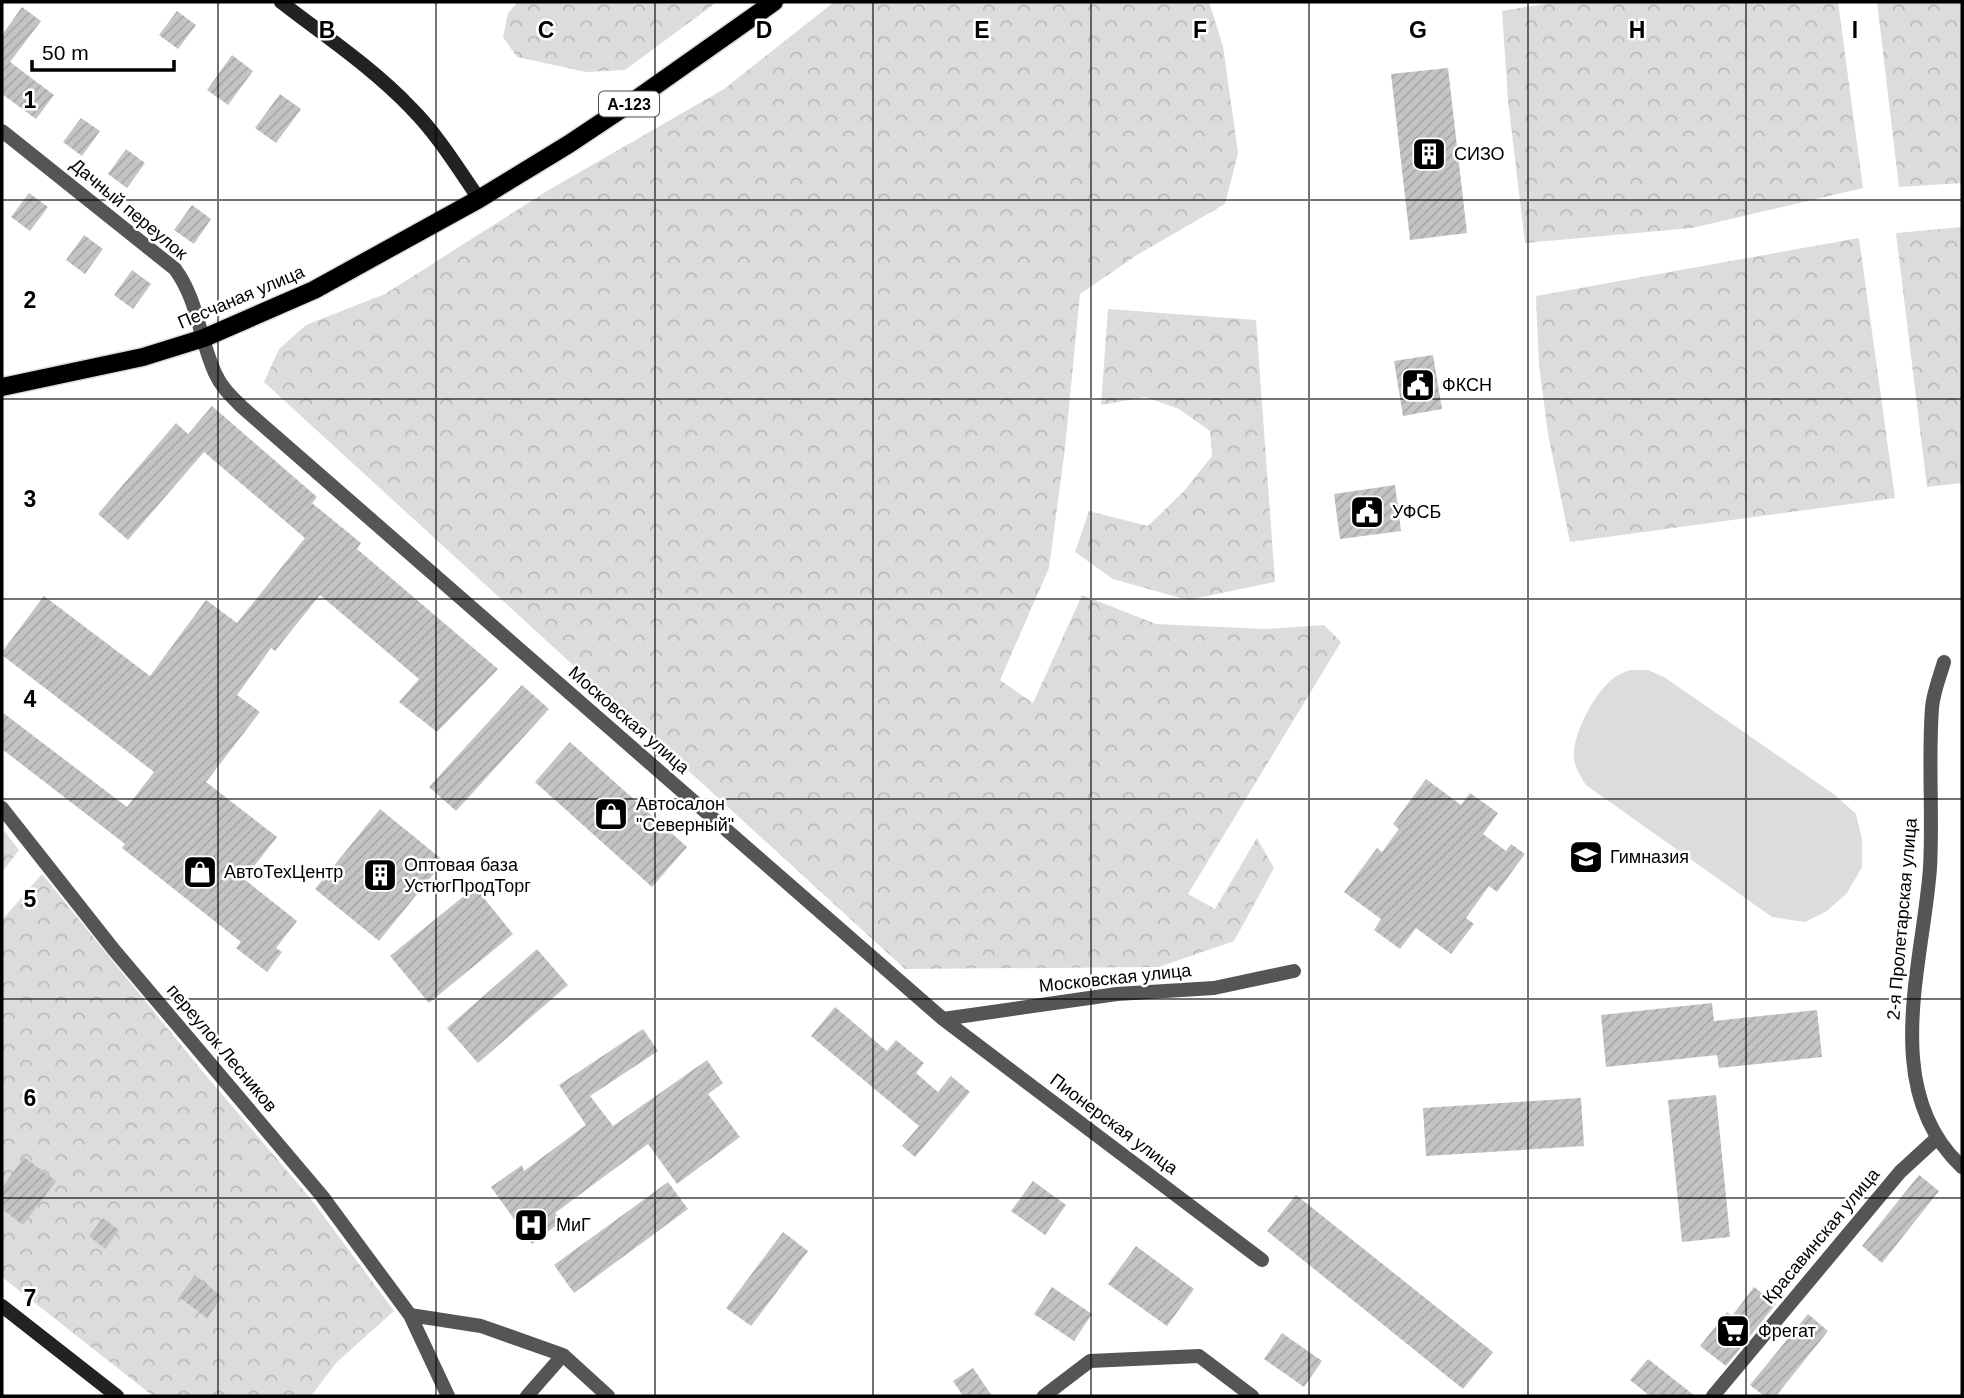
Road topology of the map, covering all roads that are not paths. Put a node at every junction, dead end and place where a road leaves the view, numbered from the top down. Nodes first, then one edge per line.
1 (281, 2) edge
2 (774, 2) edge
3 (2, 131) edge
4 (479, 199) junction
5 (204, 338) junction
6 (2, 387) edge
7 (1944, 662) dead end
8 (2, 808) edge
9 (1294, 971) dead end
10 (943, 1019) junction
11 (1937, 1138) junction
12 (1962, 1167) edge
13 (1262, 1260) dead end
14 (2, 1306) edge
15 (410, 1315) junction
16 (563, 1354) junction
17 (1720, 1394) edge
18 (117, 1396) edge
19 (448, 1396) edge
20 (527, 1396) edge
21 (608, 1396) edge
22 (1044, 1396) edge
23 (1252, 1396) edge

1 - 4 street
2 - 4 main road, А-123
3 - 5 street, Дачный переулок
4 - 5 main road, Песчаная улица / А-123
5 - 6 main road, Песчаная улица
5 - 10 street, Московская улица
7 - 11 street, 2-я Пролетарская улица
8 - 15 street, переулок Лесников
9 - 10 street, Московская улица
10 - 13 street, Пионерская улица
11 - 12 street, 2-я Пролетарская улица
11 - 17 street, Красавинская улица
14 - 18 street
15 - 16 street
15 - 19 street, переулок Лесников
16 - 20 street
16 - 21 street
22 - 23 street

